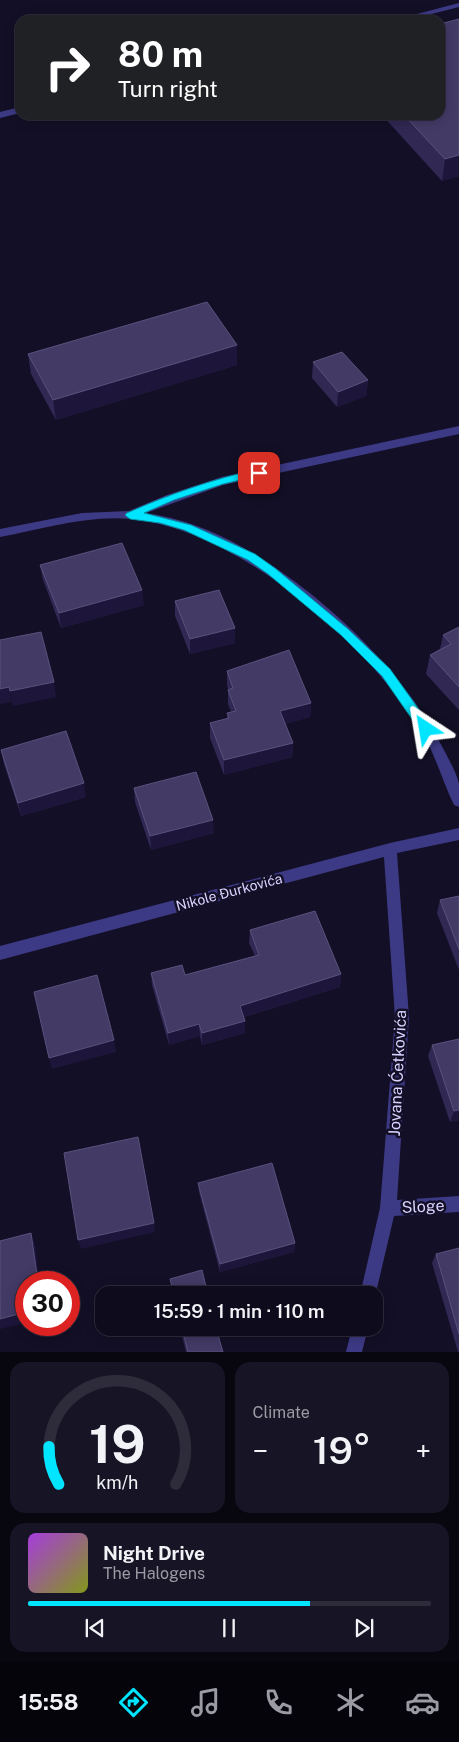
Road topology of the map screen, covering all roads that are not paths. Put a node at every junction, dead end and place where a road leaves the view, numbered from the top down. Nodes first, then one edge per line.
1 (459, 5) edge
2 (418, 15) edge
3 (15, 111) edge
4 (0, 115) edge
5 (459, 430) edge
6 (130, 515) junction
7 (0, 533) edge
8 (459, 801) edge
9 (459, 834) edge
10 (390, 849) junction
11 (0, 953) edge
12 (459, 1204) edge
13 (388, 1208) junction
14 (370, 1286) edge
15 (358, 1336) edge
16 (354, 1352) edge

1 - 2 street
3 - 4 street
5 - 6 street
6 - 7 street
6 - 8 street
9 - 10 street, Nikole Đurkovića
10 - 11 street, Nikole Đurkovića
10 - 13 street, Jovana Ćetkovića
12 - 13 street, Sloge
13 - 14 street, Jovana Ćetkovića
15 - 16 street

